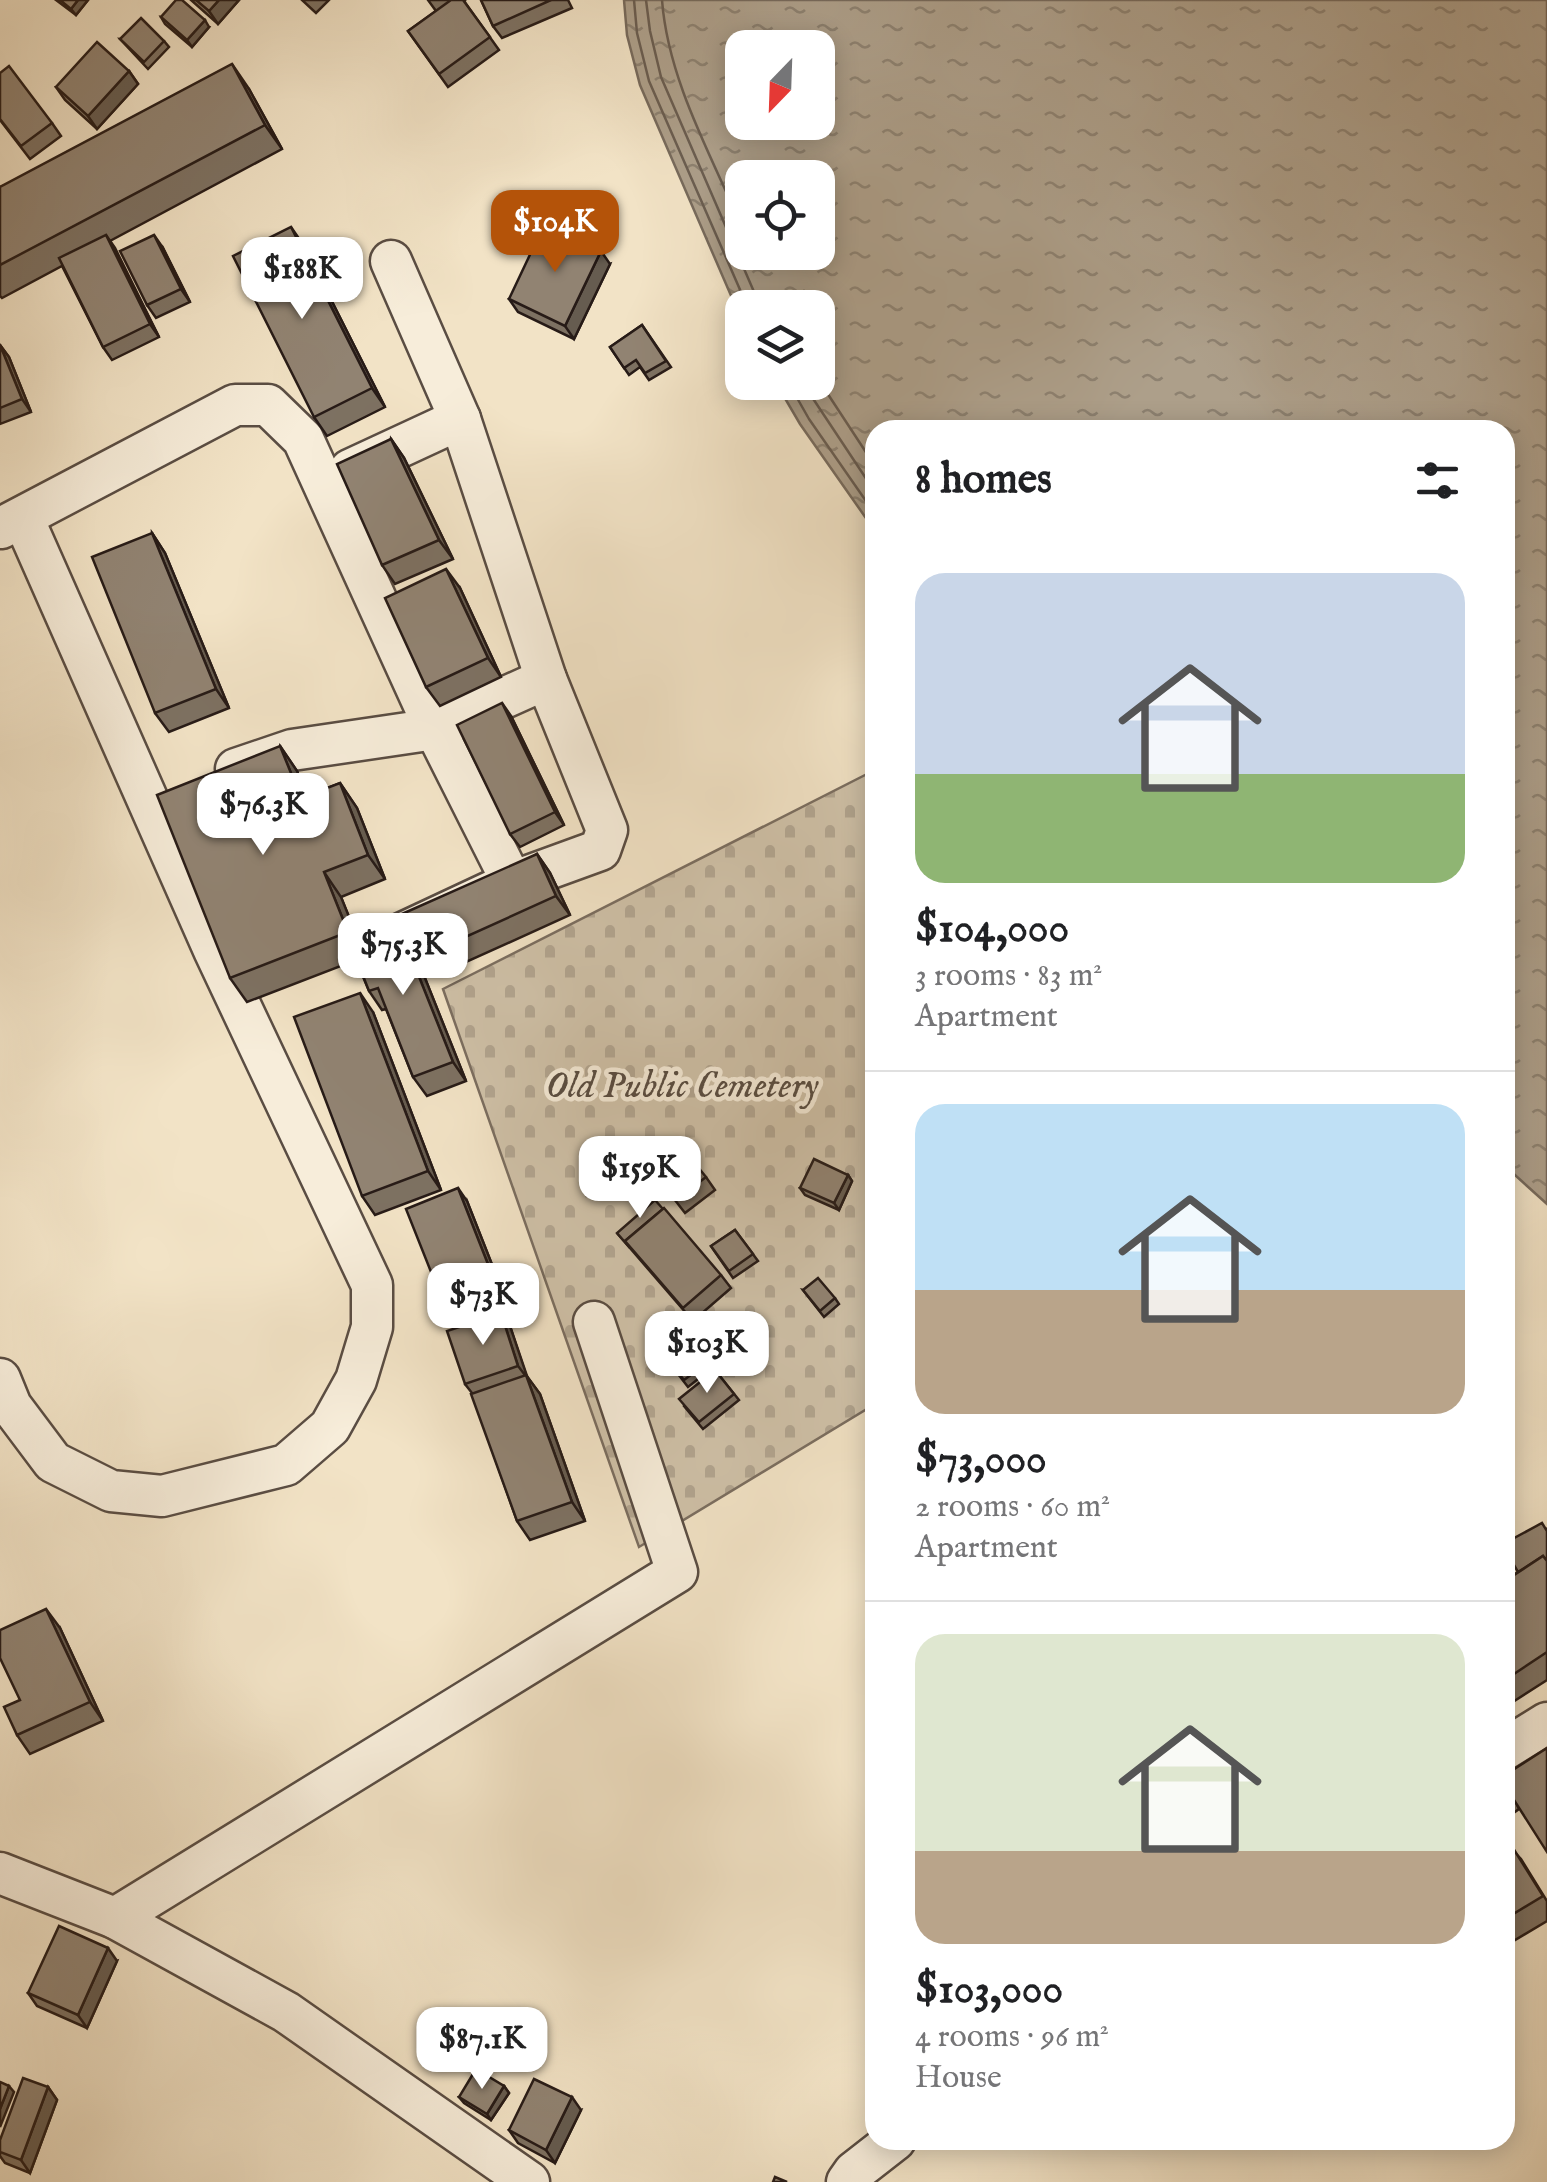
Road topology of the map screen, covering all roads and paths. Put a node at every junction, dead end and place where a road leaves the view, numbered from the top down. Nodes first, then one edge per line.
1 (391, 261) dead end
2 (460, 419) junction
3 (323, 482) junction
4 (12, 523) edge
5 (546, 679) junction
6 (434, 729) junction
7 (179, 793) junction
8 (512, 882) junction
9 (386, 941) edge
10 (594, 1322) dead end
11 (0, 1379) edge
12 (1547, 1723) edge
13 (1515, 1744) edge
14 (0, 1873) edge
15 (115, 1918) junction
16 (882, 2150) edge
17 (530, 2182) edge
18 (847, 2182) edge

1 - 2 street
2 - 3 street
2 - 5 street
3 - 4 street
3 - 6 street
4 - 7 street
5 - 6 street
5 - 8 street
6 - 7 street
6 - 8 street
7 - 11 street
8 - 9 street
10 - 15 street
12 - 13 street
14 - 15 street
15 - 17 street
16 - 18 street

